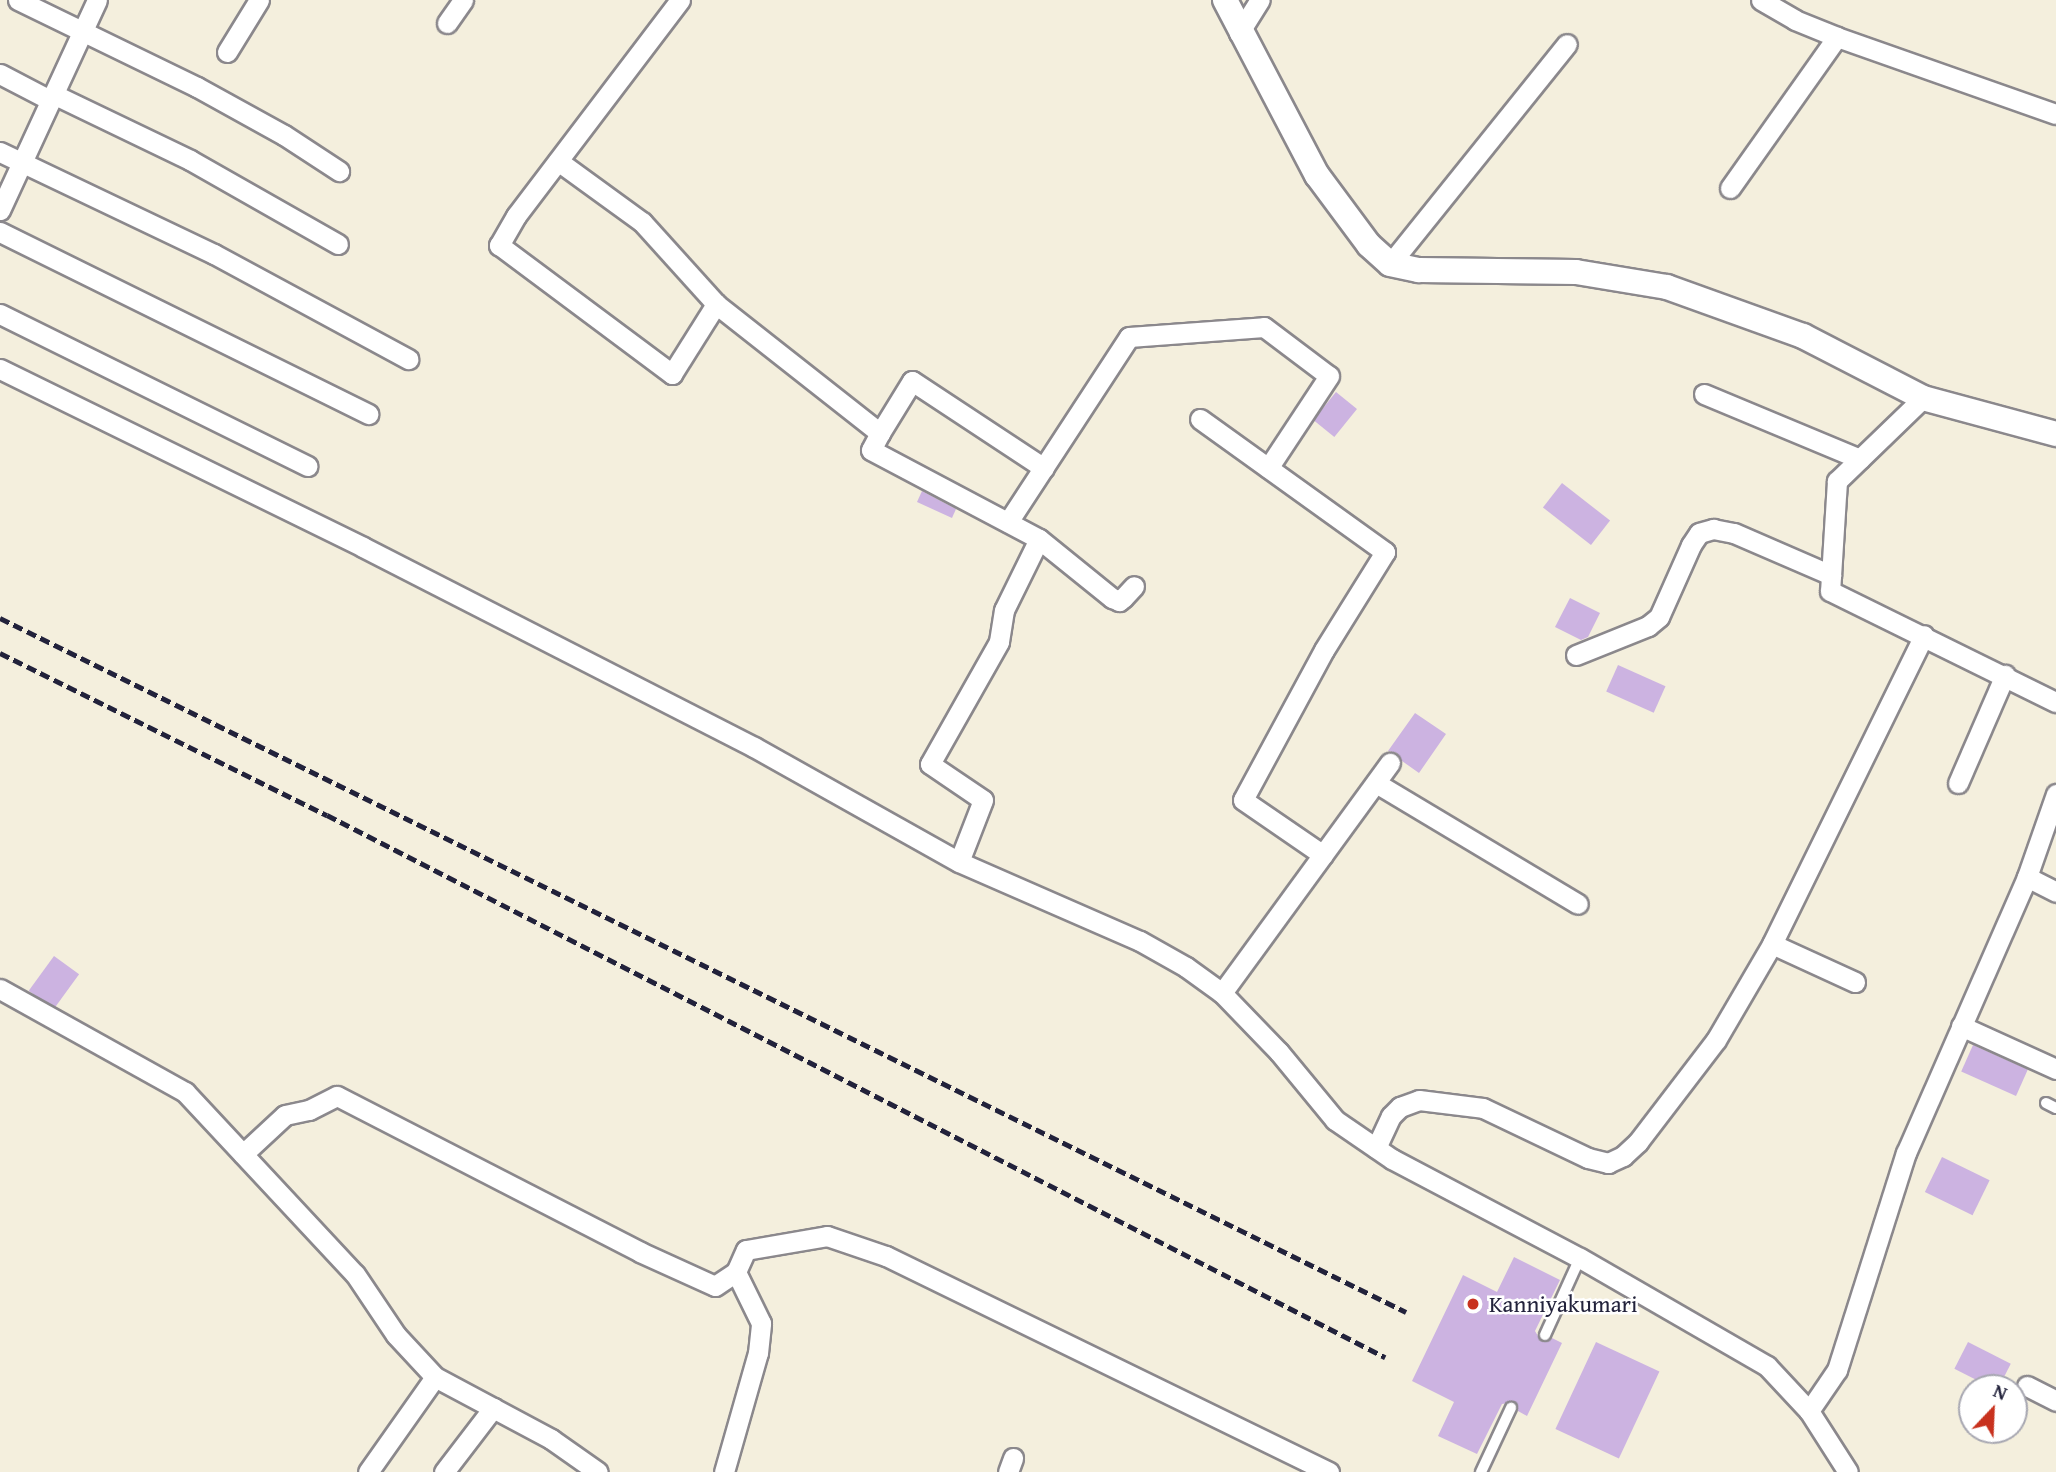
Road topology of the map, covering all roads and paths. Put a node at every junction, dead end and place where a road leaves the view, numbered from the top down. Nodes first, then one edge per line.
1 (18, 0) edge
2 (96, 0) edge
3 (260, 0) edge
4 (463, 0) edge
5 (680, 0) edge
6 (1225, 0) edge
7 (1260, 0) edge
8 (1761, 0) edge
9 (447, 23) dead end
10 (82, 32) junction
11 (1239, 33) junction
12 (1837, 37) junction
13 (1567, 44) dead end
14 (227, 52) dead end
15 (0, 75) edge
16 (52, 97) junction
17 (2056, 114) edge
18 (0, 152) edge
19 (558, 161) junction
20 (22, 162) junction
21 (339, 172) dead end
22 (1730, 188) dead end
23 (0, 209) edge
24 (0, 232) edge
25 (338, 244) dead end
26 (1391, 264) junction
27 (716, 304) junction
28 (0, 314) edge
29 (408, 359) dead end
30 (0, 369) edge
31 (1704, 394) dead end
32 (1923, 398) junction
33 (369, 414) dead end
34 (1200, 419) dead end
35 (880, 433) junction
36 (2056, 434) edge
37 (1860, 459) junction
38 (308, 466) dead end
39 (1044, 468) junction
40 (1268, 468) junction
41 (1008, 522) junction
42 (1039, 539) junction
43 (1831, 575) junction
44 (1134, 586) dead end
45 (1924, 635) junction
46 (1576, 655) dead end
47 (2006, 675) junction
48 (2056, 702) edge
49 (1390, 763) dead end
50 (1376, 783) junction
51 (1958, 783) dead end
52 (2056, 797) edge
53 (1322, 855) junction
54 (959, 862) junction
55 (2027, 877) junction
56 (2056, 892) edge
57 (1578, 904) dead end
58 (1772, 944) junction
59 (1855, 982) dead end
60 (0, 989) edge
61 (1222, 993) junction
62 (1961, 1026) junction
63 (2056, 1069) edge
64 (1376, 1147) junction
65 (243, 1154) junction
66 (1580, 1258) junction
67 (736, 1272) junction
68 (1545, 1335) dead end
69 (435, 1377) junction
70 (2028, 1387) edge
71 (2056, 1401) edge
72 (494, 1408) junction
73 (1511, 1408) dead end
74 (1810, 1412) junction
75 (368, 1472) edge
76 (444, 1472) edge
77 (598, 1472) edge
78 (724, 1472) edge
79 (1329, 1472) edge
80 (1481, 1472) edge
81 (1848, 1472) edge

1 - 10 street
2 - 10 street
3 - 14 street
4 - 9 street
5 - 19 street
6 - 11 street
7 - 11 street
8 - 12 street
10 - 16 street
10 - 21 street
11 - 26 street
12 - 17 street
12 - 22 street
13 - 26 street
15 - 16 street
16 - 20 street
16 - 25 street
18 - 20 street
19 - 27 street
19 - 27 street
20 - 23 street
20 - 29 street
24 - 33 street
26 - 32 street
27 - 35 street
28 - 38 street
30 - 54 street
31 - 37 street
32 - 36 street
32 - 37 street
34 - 40 street
35 - 39 street
35 - 41 street
37 - 43 street
39 - 40 street
39 - 41 street
40 - 53 street
41 - 42 street
42 - 44 street
42 - 54 street
43 - 45 street
43 - 46 street
45 - 47 street
45 - 58 street
47 - 48 street
47 - 51 street
49 - 50 street
50 - 53 street
50 - 57 street
52 - 55 street
53 - 61 street
54 - 61 street
55 - 56 street
55 - 62 street
58 - 59 street
58 - 64 street
60 - 65 street
61 - 64 street
62 - 63 street
62 - 74 street
64 - 66 street
65 - 67 street
65 - 69 street
66 - 68 lane
66 - 74 street
67 - 78 street
67 - 79 street
69 - 72 street
69 - 75 street
70 - 71 street
72 - 76 street
72 - 77 street
73 - 80 lane
74 - 81 street

